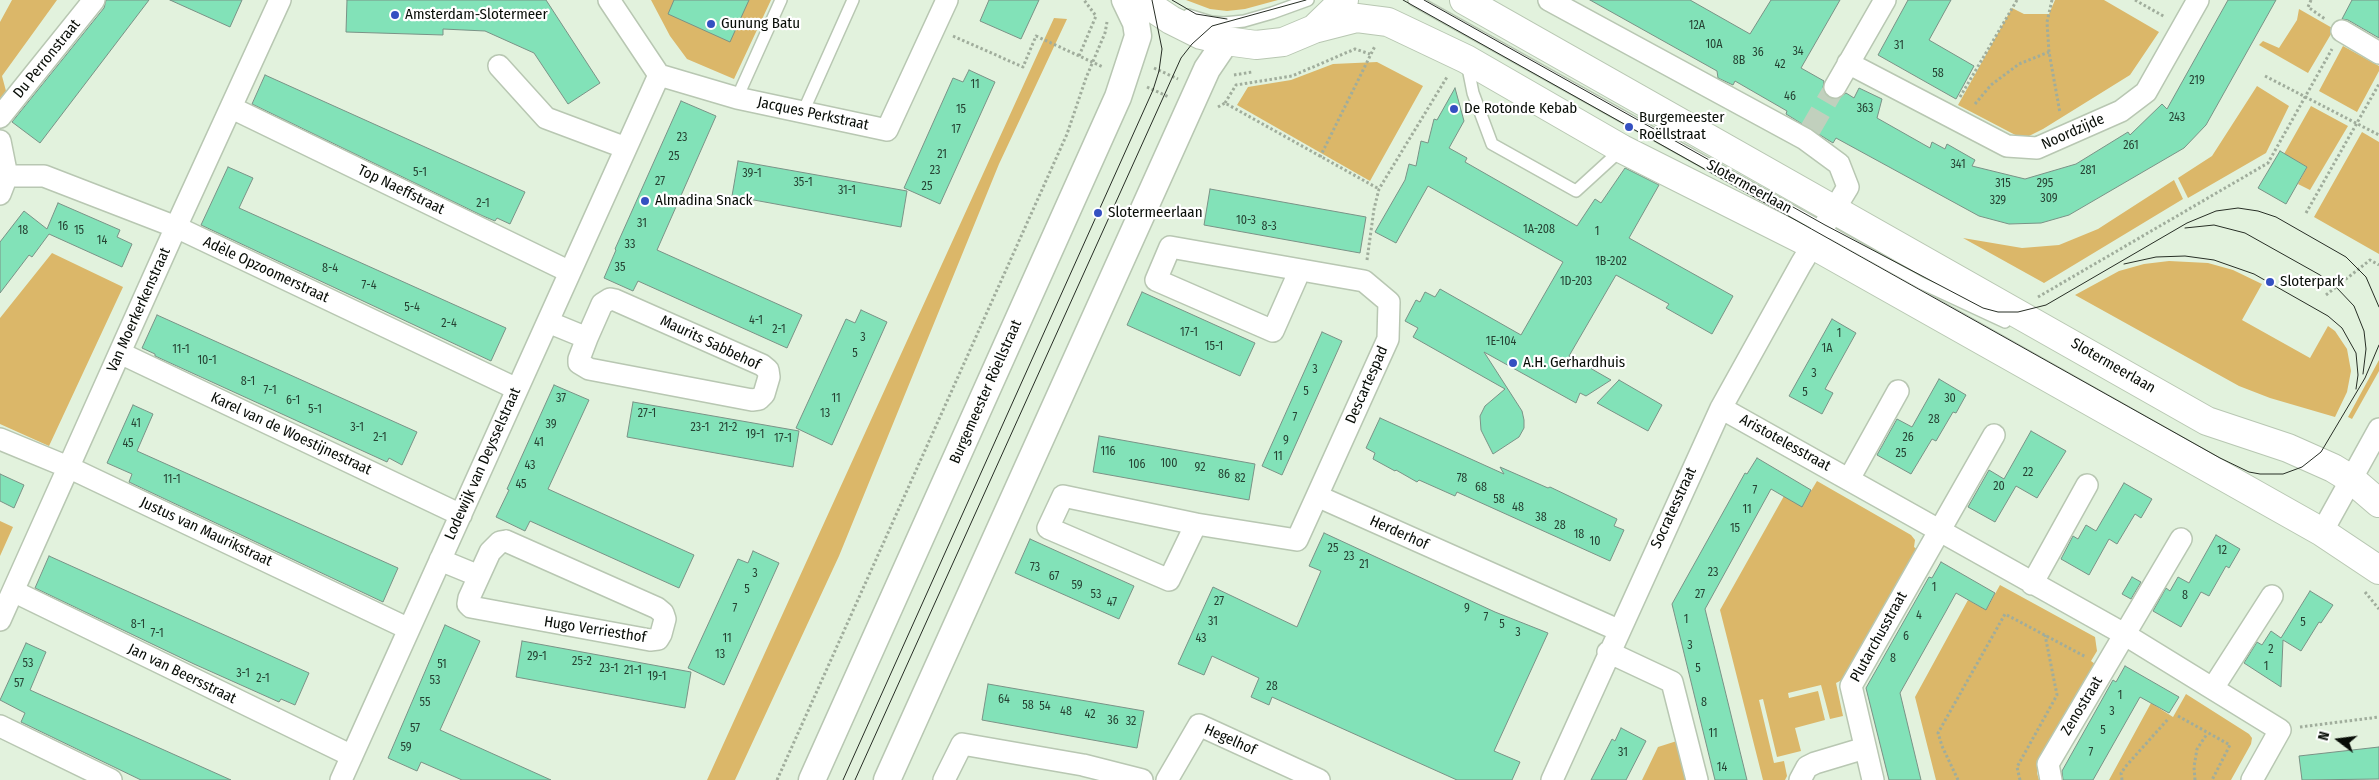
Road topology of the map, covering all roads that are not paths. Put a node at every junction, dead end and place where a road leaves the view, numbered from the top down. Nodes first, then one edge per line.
1 (94, 0) edge
2 (280, 0) edge
3 (609, 0) edge
4 (781, 0) edge
5 (853, 0) edge
6 (947, 0) edge
7 (1143, 0) edge
8 (1308, 0) edge
9 (1344, 0) edge
10 (1464, 0) edge
11 (1549, 0) edge
12 (1885, 0) edge
13 (2198, 0) edge
14 (1417, 1) edge
15 (1244, 21) junction
16 (1314, 29) junction
17 (2342, 31) road end
18 (1226, 41) junction
19 (2379, 53) edge
20 (1848, 63) junction
21 (499, 66) dead end
22 (1457, 68) junction
23 (659, 75) junction
24 (1834, 87) tunnel mouth
25 (737, 98) junction
26 (232, 108) junction
27 (803, 112) junction
28 (0, 117) edge
29 (0, 141) edge
30 (626, 148) junction
31 (1622, 150) junction
32 (4, 185) edge
33 (176, 227) junction
34 (1824, 227) junction
35 (1300, 270) junction
36 (570, 272) junction
37 (1921, 283) junction
38 (548, 322) junction
39 (1951, 323) junction
40 (2012, 326) dead end
41 (587, 338) junction
42 (120, 353) junction
43 (2087, 367) dead end
44 (518, 389) junction
45 (1898, 392) dead end
46 (1721, 408) junction
47 (2207, 420) junction
48 (2379, 429) edge
49 (1994, 435) dead end
50 (0, 439) edge
51 (68, 467) junction
52 (1848, 479) junction
53 (2351, 479) junction
54 (2087, 485) dead end
55 (1317, 496) junction
56 (2379, 503) edge
57 (461, 514) junction
58 (1196, 524) junction
59 (1939, 530) junction
60 (2322, 532) junction
61 (2181, 539) dead end
62 (440, 560) junction
63 (2379, 570) edge
64 (478, 576) junction
65 (2032, 584) junction
66 (12, 591) junction
67 (2272, 596) dead end
68 (0, 620) edge
69 (409, 629) junction
70 (1618, 630) junction
71 (2124, 634) junction
72 (1608, 652) junction
73 (2213, 688) junction
74 (0, 726) edge
75 (1865, 748) junction
76 (352, 756) junction
77 (1079, 773) edge
78 (111, 780) edge
79 (341, 780) edge
80 (812, 780) edge
81 (887, 780) edge
82 (944, 780) edge
83 (1142, 780) edge
84 (1167, 780) edge
85 (1320, 780) edge
86 (1552, 780) edge
87 (1697, 780) edge
88 (1800, 780) edge
89 (1873, 780) edge
90 (2051, 780) edge
91 (2252, 780) edge

1 - 28 street, Du Perronstraat
2 - 26 street, Van Moerkerkenstraat
3 - 23 street
4 - 25 lane
5 - 27 lane
6 - 27 street, Jacques Perkstraat
7 - 15 lane
7 - 18 main road
7 - 80 street, Burgemeester Röellstraat
8 - 15 lane
9 - 16 main road
10 - 34 main road, Slotermeerlaan
11 - 34 street
12 - 20 street
13 - 20 street, Noordzijde
14 - 34 lane, Slotermeerlaan
15 - 18 lane
16 - 18 main road
16 - 22 main road, Slotermeerlaan
17 - 19 street
18 - 81 street
20 - 24 street
21 - 30 street
22 - 31 main road, Slotermeerlaan
22 - 31 lane
23 - 25 street, Jacques Perkstraat
23 - 30 street, Lodewijk van Deysselstraat
25 - 27 street, Jacques Perkstraat
26 - 33 street, Van Moerkerkenstraat
26 - 36 street, Top Naeffstraat
29 - 32 street
30 - 36 street, Lodewijk van Deysselstraat
31 - 34 main road, Slotermeerlaan
32 - 33 street, Adèle Opzoomerstraat
33 - 42 street, Van Moerkerkenstraat
33 - 44 street, Adèle Opzoomerstraat
34 - 37 lane, Slotermeerlaan
34 - 39 main road, Slotermeerlaan
34 - 46 street, Socratesstraat
34 - 47 main road, Slotermeerlaan
35 - 35 street
35 - 55 street, Descartespad
36 - 38 street, Lodewijk van Deysselstraat
37 - 39 lane, Slotermeerlaan
37 - 40 lane, Slotermeerlaan
38 - 41 street
38 - 44 street, Lodewijk van Deysselstraat
39 - 60 main road, Slotermeerlaan
41 - 41 street, Maurits Sabbehof
42 - 51 street, Van Moerkerkenstraat
42 - 57 street, Karel van de Woestijnestraat
43 - 47 lane, Slotermeerlaan
44 - 57 street, Lodewijk van Deysselstraat
45 - 52 street, Aristotelesstraat
46 - 52 street, Aristotelesstraat
46 - 70 street, Socratesstraat
47 - 53 main road, Slotermeerlaan
48 - 53 street
49 - 59 street
50 - 51 street, Justus van Maurikstraat
51 - 66 street, Van Moerkerkenstraat
51 - 69 street, Justus van Maurikstraat
52 - 59 street, Aristotelesstraat
53 - 56 main road, Slotermeerlaan
53 - 60 street
54 - 65 street
55 - 58 street
55 - 70 street, Herderhof
57 - 62 street, Lodewijk van Deysselstraat
58 - 58 street
59 - 65 street, Aristotelesstraat
59 - 75 street, Plutarchusstraat
60 - 63 main road, Slotermeerlaan
61 - 71 street
62 - 64 street
62 - 69 street, Lodewijk van Deysselstraat
64 - 64 street, Hugo Verriesthof
65 - 71 street, Aristotelesstraat
66 - 68 street, Van Moerkerkenstraat
66 - 76 street, Jan van Beersstraat
67 - 73 street
69 - 76 street, Lodewijk van Deysselstraat
70 - 72 street, Socratesstraat
71 - 73 street, Aristotelesstraat
71 - 90 street, Zenostraat
72 - 86 street, Socratesstraat
72 - 87 street
73 - 91 street, Aristotelesstraat
74 - 78 street
75 - 88 street
75 - 89 street, Plutarchusstraat
76 - 79 street, Lodewijk van Deysselstraat
77 - 82 street
77 - 83 street
84 - 85 street, Hegelhof

